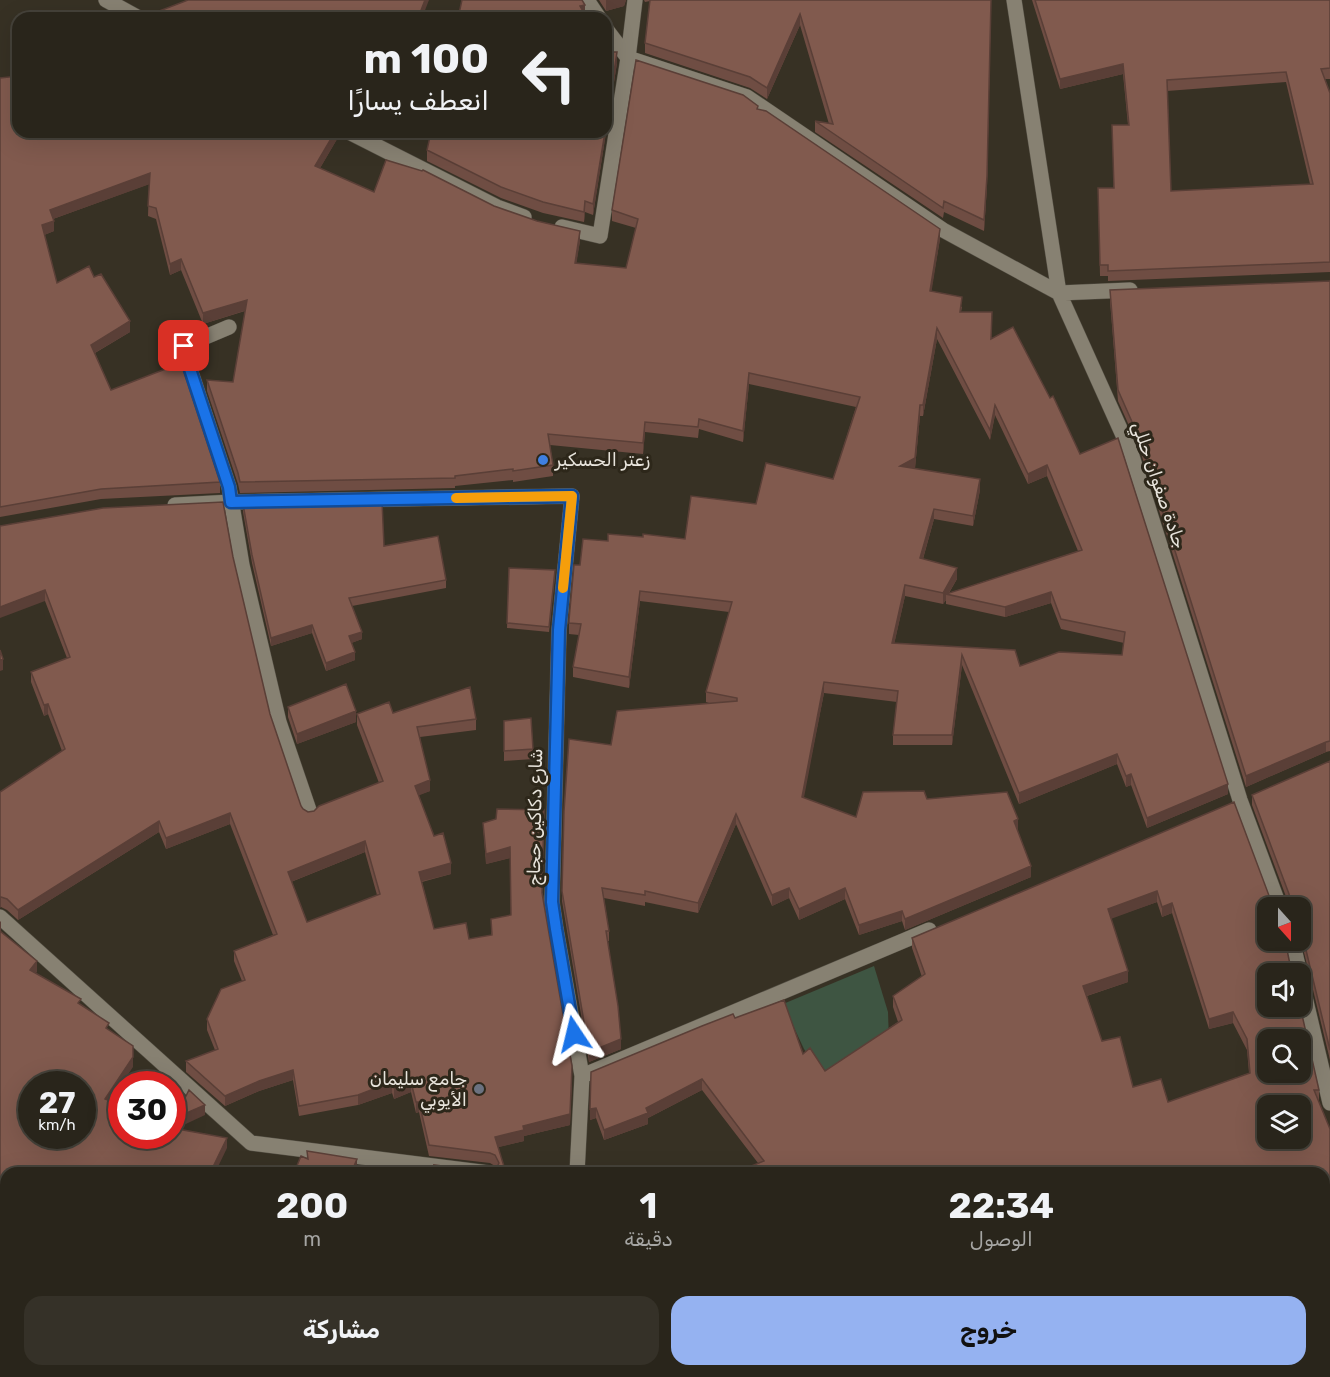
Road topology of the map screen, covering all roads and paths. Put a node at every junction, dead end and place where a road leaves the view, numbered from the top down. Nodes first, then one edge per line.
1 (106, 0) edge
2 (634, 0) edge
3 (1014, 0) edge
4 (128, 12) edge
5 (612, 37) edge
6 (628, 58) junction
7 (361, 138) edge
8 (1141, 290) edge
9 (1059, 293) junction
10 (229, 327) dead end
11 (231, 502) junction
12 (159, 506) edge
13 (310, 813) edge
14 (1276, 897) edge
15 (0, 917) edge
16 (944, 924) edge
17 (1310, 1017) edge
18 (582, 1076) junction
19 (1330, 1103) edge
20 (441, 1167) edge
21 (577, 1167) edge

1 - 4 street
2 - 6 street
3 - 9 street, جادة صفوان حللي
5 - 6 street
6 - 7 street
6 - 9 street
8 - 9 street
9 - 14 street, جادة صفوان حللي
10 - 11 street
11 - 12 street
11 - 13 street
11 - 18 street, شارع دكاكين حجاج
15 - 20 street
16 - 18 street
17 - 19 street
18 - 21 street, شارع دكاكين حجاج

